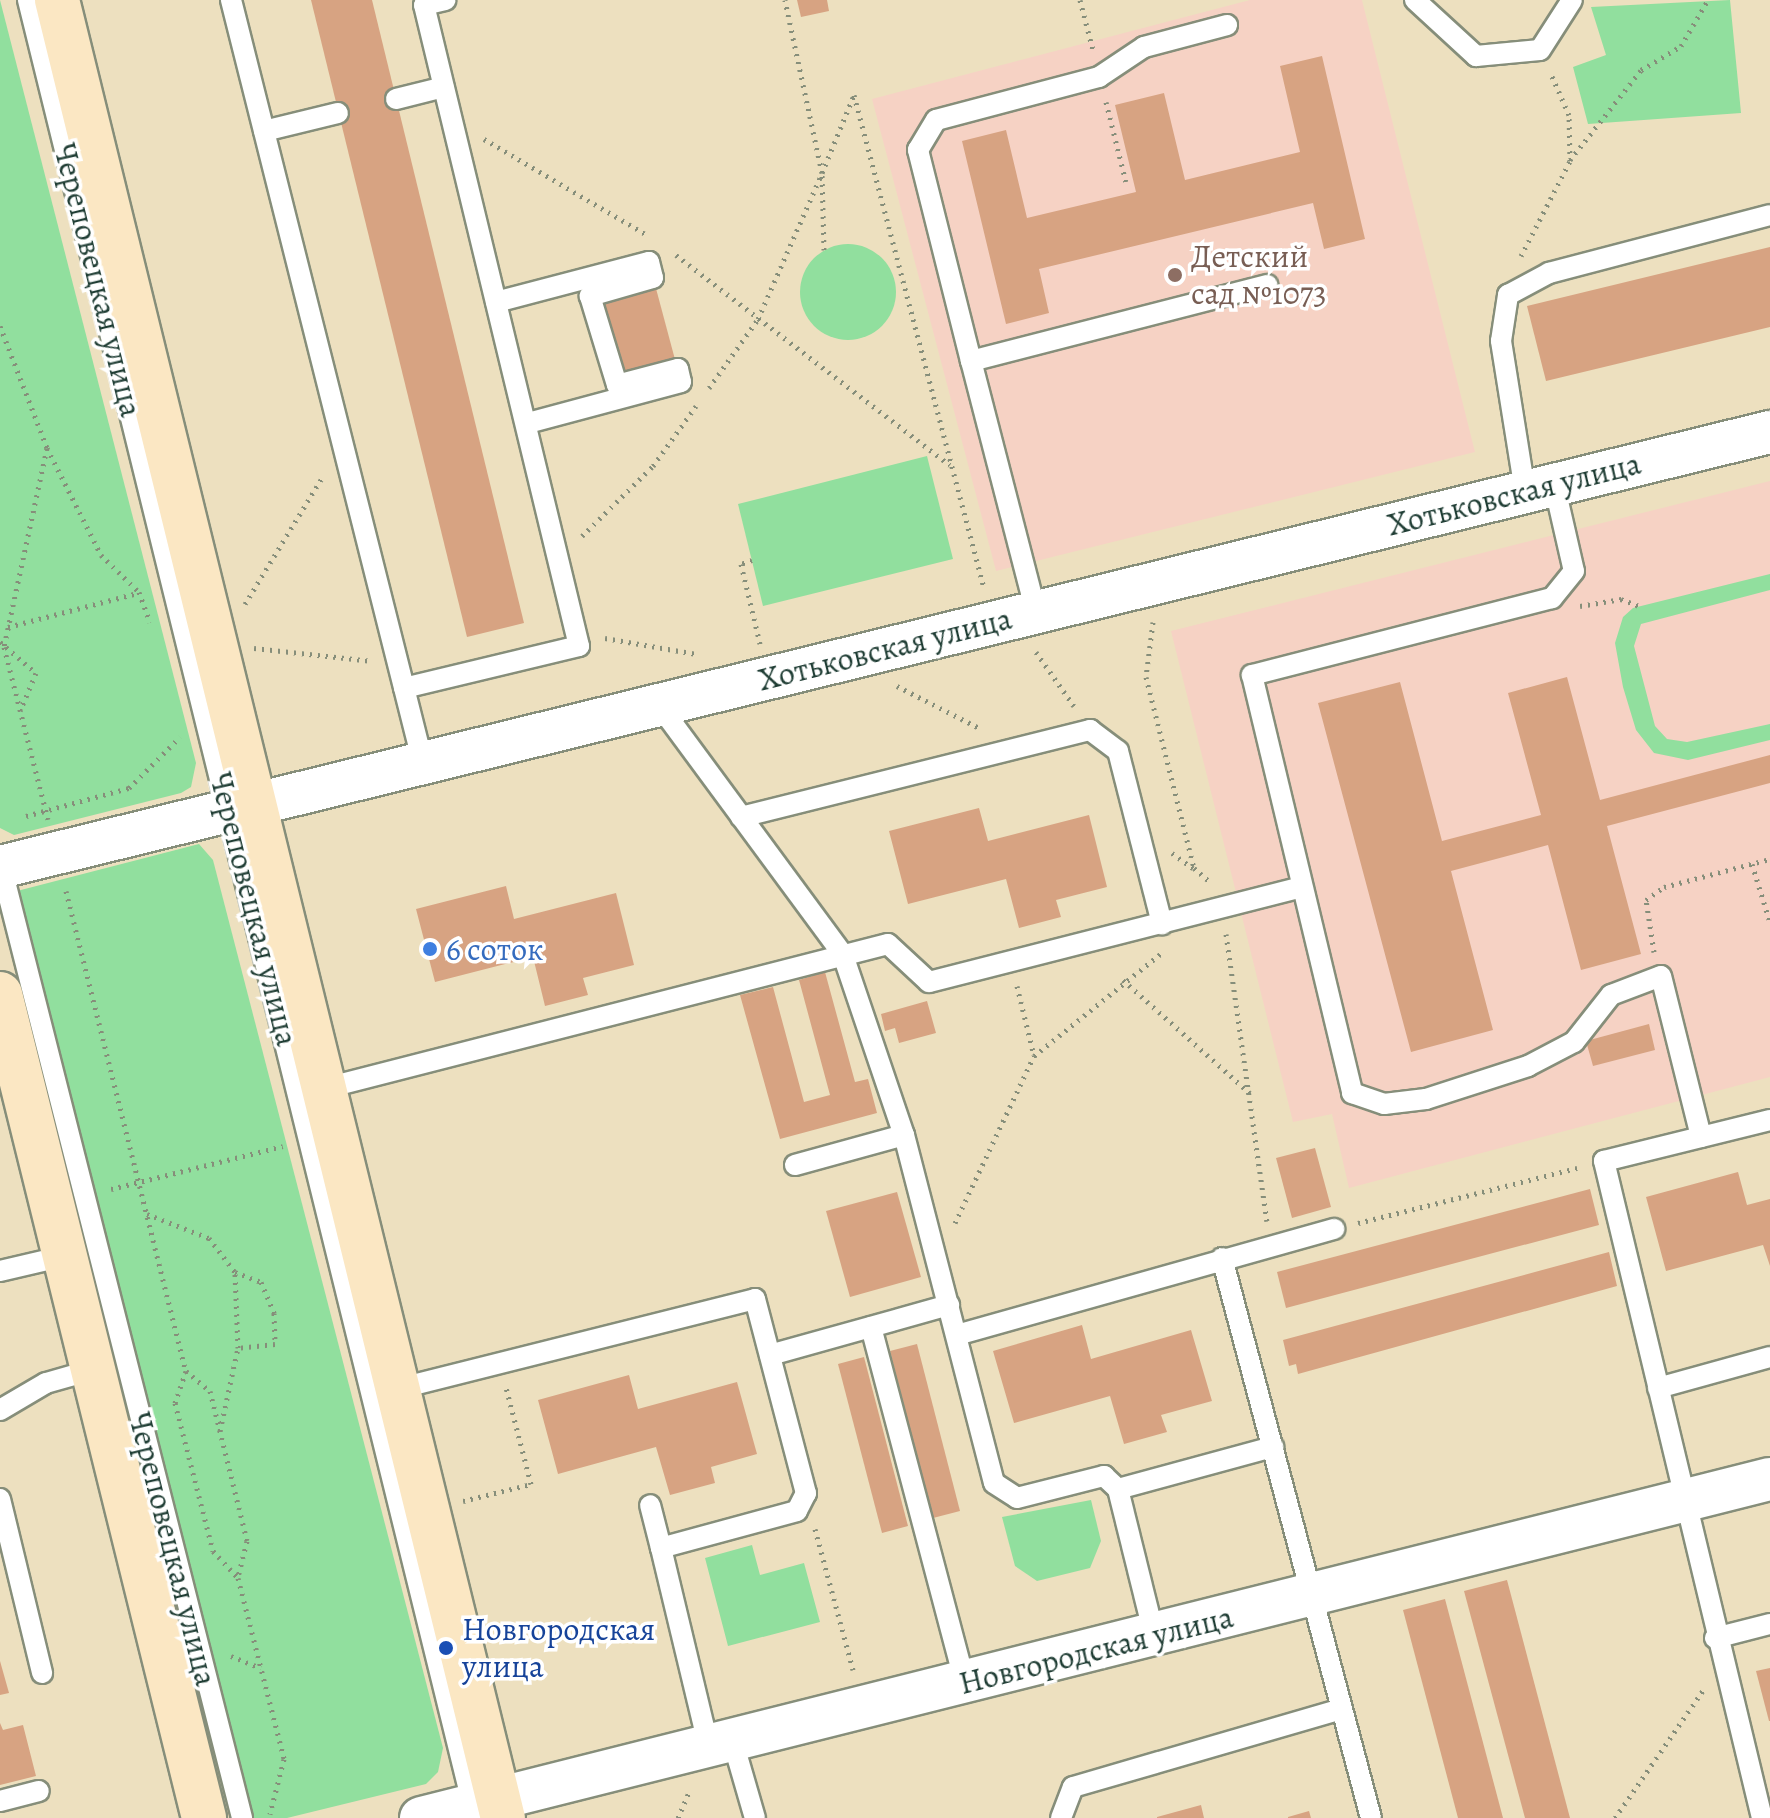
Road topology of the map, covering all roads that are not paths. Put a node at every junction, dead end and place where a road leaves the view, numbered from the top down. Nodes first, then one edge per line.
1 (28, 0) edge
2 (57, 0) edge
3 (231, 0) edge
4 (445, 0) edge
5 (1415, 0) edge
6 (1572, 0) edge
7 (1227, 25) dead end
8 (444, 87) junction
9 (396, 99) dead end
10 (338, 113) dead end
11 (264, 131) junction
12 (1770, 215) edge
13 (1267, 285) dead end
14 (496, 302) junction
15 (971, 361) junction
16 (528, 423) junction
17 (1770, 432) edge
18 (1540, 488) junction
19 (1036, 631) junction
20 (404, 688) junction
21 (659, 705) junction
22 (423, 763) junction
23 (243, 806) junction
24 (741, 817) junction
25 (0, 865) edge
26 (1302, 887) junction
27 (1162, 924) junction
28 (843, 955) junction
29 (0, 994) edge
30 (326, 1088) junction
31 (1770, 1120) edge
32 (904, 1135) junction
33 (1701, 1137) junction
34 (795, 1165) dead end
35 (1334, 1229) road end
36 (64, 1256) junction
37 (1222, 1258) junction
38 (0, 1271) edge
39 (949, 1305) junction
40 (871, 1327) junction
41 (957, 1335) junction
42 (770, 1355) junction
43 (1770, 1357) edge
44 (92, 1370) junction
45 (1658, 1388) junction
46 (397, 1389) junction
47 (0, 1410) edge
48 (1273, 1447) junction
49 (1770, 1479) edge
50 (1118, 1489) junction
51 (0, 1499) edge
52 (1683, 1501) junction
53 (650, 1505) dead end
54 (661, 1548) junction
55 (1313, 1595) junction
56 (1770, 1624) edge
57 (1154, 1635) junction
58 (1715, 1638) junction
59 (42, 1673) dead end
60 (965, 1683) junction
61 (1342, 1709) junction
62 (713, 1755) junction
63 (39, 1791) dead end
64 (0, 1801) edge
65 (488, 1810) edge
66 (204, 1818) edge
67 (242, 1818) edge
68 (421, 1818) edge
69 (755, 1818) edge
70 (1061, 1818) edge
71 (1371, 1818) edge
72 (1762, 1818) edge

1 - 23 lane, Череповецкая улица
2 - 23 main road, Череповецкая улица
3 - 11 lane
4 - 8 lane
5 - 6 lane
7 - 15 lane
8 - 9 lane
8 - 14 lane
10 - 11 lane
11 - 20 lane
12 - 18 lane
13 - 15 lane
14 - 16 lane
14 - 16 lane
15 - 19 lane
16 - 20 lane
17 - 18 street, Хотьковская улица
18 - 19 street, Хотьковская улица
18 - 26 lane
19 - 21 street, Хотьковская улица
20 - 22 lane
21 - 22 street, Хотьковская улица
21 - 24 lane
22 - 23 street, Хотьковская улица
23 - 25 street, Хотьковская улица
23 - 30 main road, Череповецкая улица
23 - 65 lane, Череповецкая улица
24 - 27 lane
24 - 28 lane
25 - 67 lane, Череповецкая улица
26 - 27 lane
26 - 33 lane
27 - 28 lane
28 - 30 lane
28 - 32 lane
29 - 36 main road, Череповецкая улица
30 - 46 main road, Череповецкая улица
31 - 33 lane
32 - 34 lane
32 - 39 lane
33 - 45 lane
35 - 37 lane
36 - 38 lane
36 - 44 main road, Череповецкая улица
37 - 41 lane
37 - 48 lane
39 - 40 lane
39 - 41 lane
40 - 42 lane
40 - 60 lane
41 - 50 lane
42 - 46 lane
42 - 54 lane
43 - 45 lane
44 - 47 lane
44 - 66 main road, Череповецкая улица
45 - 52 lane
46 - 65 main road, Череповецкая улица
48 - 50 lane
48 - 55 lane
49 - 52 street, Новгородская улица
50 - 57 lane
51 - 59 lane
52 - 55 street, Новгородская улица
52 - 58 lane
53 - 54 lane
54 - 62 lane
55 - 57 street, Новгородская улица
55 - 61 lane
56 - 58 lane
57 - 60 street, Новгородская улица
58 - 72 lane
60 - 62 street, Новгородская улица
61 - 70 lane
61 - 71 lane
62 - 65 street, Новгородская улица
62 - 69 lane
63 - 64 lane
65 - 68 street, Новгородская улица

